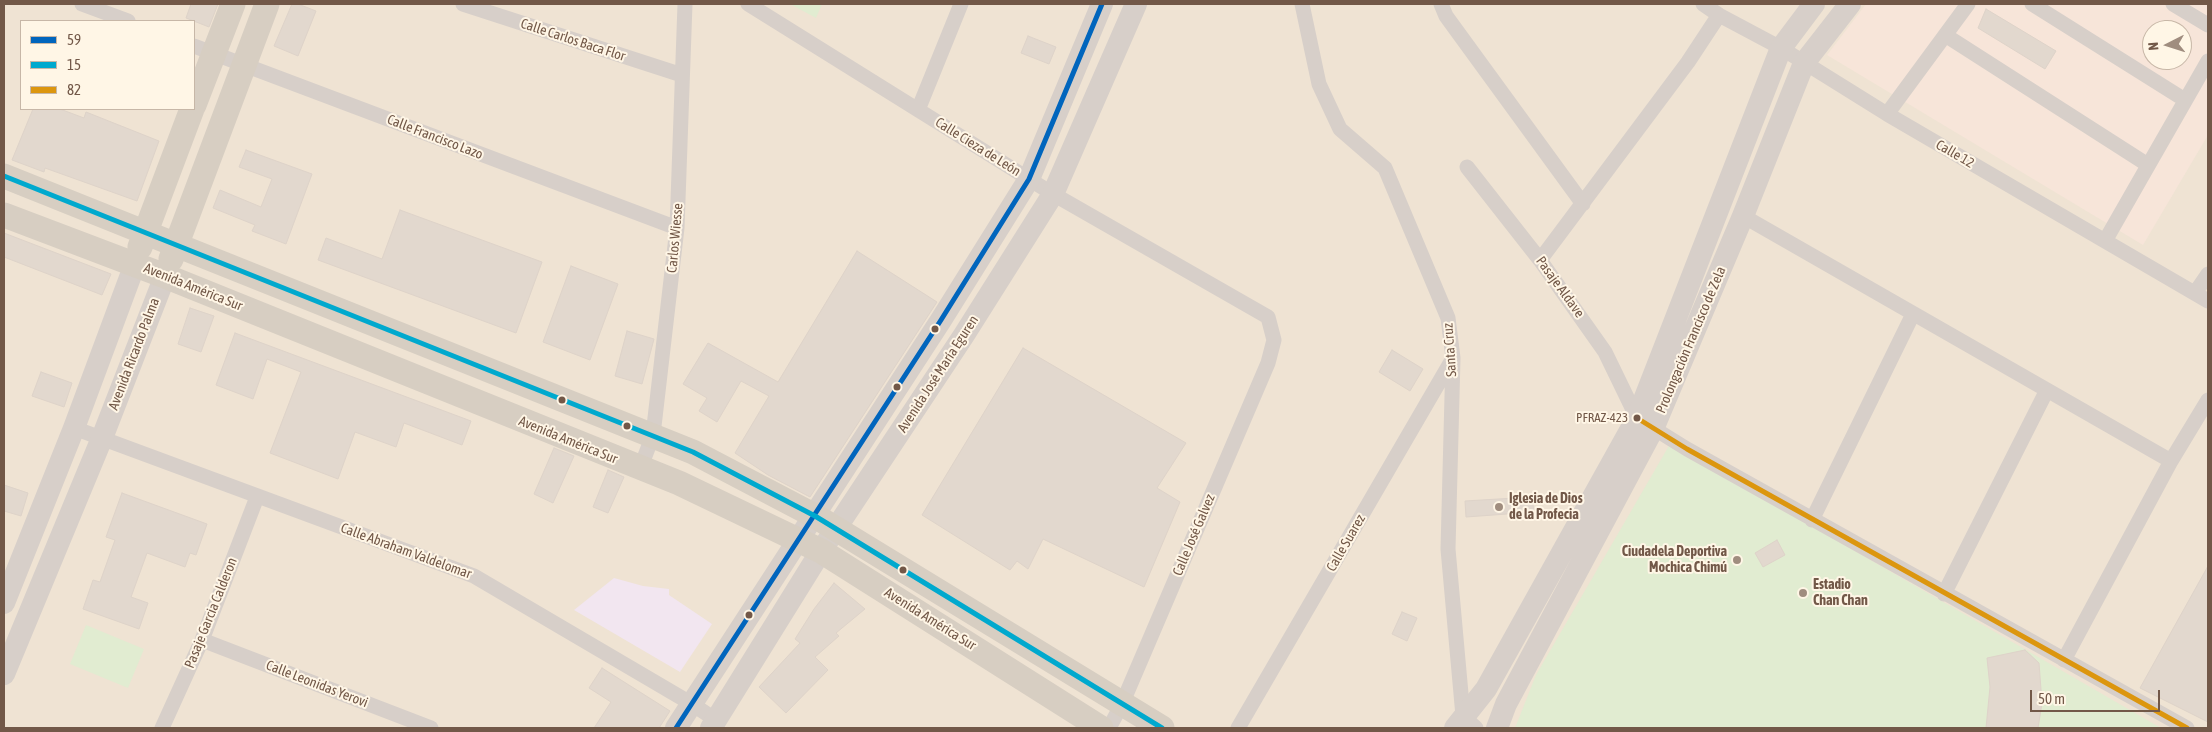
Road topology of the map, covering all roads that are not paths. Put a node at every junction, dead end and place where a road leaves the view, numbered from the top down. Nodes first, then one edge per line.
1 (82, 4) edge
2 (233, 4) edge
3 (267, 4) edge
4 (463, 4) edge
5 (684, 4) edge
6 (748, 4) edge
7 (961, 4) edge
8 (1102, 4) edge
9 (1136, 4) edge
10 (1302, 4) edge
11 (1441, 4) edge
12 (1703, 4) edge
13 (1814, 4) edge
14 (1850, 4) edge
15 (1968, 4) edge
16 (2032, 4) edge
17 (2174, 4) edge
18 (1719, 15) junction
19 (125, 20) edge
20 (2208, 25) edge
21 (1945, 35) junction
22 (1780, 48) junction
23 (204, 50) edge
24 (2208, 61) edge
25 (1804, 63) junction
26 (243, 65) junction
27 (682, 76) junction
28 (195, 100) edge
29 (2185, 100) junction
30 (192, 110) edge
31 (918, 110) junction
32 (1887, 114) junction
33 (2148, 165) junction
34 (1467, 167) dead end
35 (4, 176) edge
36 (1028, 179) junction
37 (1053, 194) junction
38 (1583, 204) junction
39 (4, 215) edge
40 (1743, 216) junction
41 (677, 228) junction
42 (145, 232) junction
43 (2105, 241) junction
44 (176, 244) junction
45 (1540, 260) junction
46 (134, 264) junction
47 (2208, 274) edge
48 (165, 276) junction
49 (2202, 297) edge
50 (1913, 314) junction
51 (941, 320) junction
52 (964, 335) junction
53 (1274, 340) joint
54 (1453, 358) junction
55 (2047, 390) junction
56 (2208, 400) edge
57 (1645, 424) junction
58 (74, 428) junction
59 (653, 435) junction
60 (102, 438) junction
61 (2171, 461) junction
62 (640, 469) junction
63 (257, 497) junction
64 (815, 516) junction
65 (1812, 520) junction
66 (837, 529) junction
67 (798, 540) junction
68 (821, 551) junction
69 (1944, 594) junction
70 (944, 595) junction
71 (4, 603) edge
72 (931, 619) junction
73 (202, 640) junction
74 (2064, 660) junction
75 (4, 674) edge
76 (692, 704) junction
77 (1122, 704) junction
78 (713, 724) edge
79 (1465, 724) edge
80 (162, 728) edge
81 (431, 728) edge
82 (676, 728) edge
83 (1101, 728) edge
84 (1109, 728) edge
85 (1162, 728) edge
86 (1238, 728) edge
87 (1497, 728) edge
88 (2187, 728) edge

1 - 19 street
2 - 23 main road
3 - 26 main road, Avenida Ricardo Palma
4 - 27 street, Calle Carlos Baca Flor
5 - 27 street, Carlos Wiesse
6 - 31 street, Calle Cieza de León
7 - 31 street
8 - 36 main road, Avenida José María Eguren
9 - 37 main road, Avenida José María Eguren
10 - 54 street, Santa Cruz
11 - 38 street
12 - 18 street, Calle 12
13 - 22 main road, Prolongación Francisco de Zela
14 - 25 main road, Prolongación Francisco de Zela
15 - 21 street
16 - 29 street
17 - 20 street
18 - 22 street, Calle 12
18 - 38 street
21 - 32 street
21 - 33 street
22 - 25 street, Calle 12
22 - 57 main road, Prolongación Francisco de Zela
23 - 26 street, Calle Francisco Lazo
23 - 28 main road
24 - 29 street
25 - 32 street, Calle 12
25 - 40 main road, Prolongación Francisco de Zela
26 - 41 street, Calle Francisco Lazo
26 - 44 main road, Avenida Ricardo Palma
27 - 41 street, Carlos Wiesse
29 - 33 street
30 - 42 main road
31 - 36 street, Calle Cieza de León
32 - 43 street, Calle 12
33 - 43 street
34 - 45 street, Pasaje Aldave
35 - 42 main road, Avenida América Sur
36 - 37 street, Calle Cieza de León
36 - 51 main road, Avenida José María Eguren
37 - 52 main road, Avenida José María Eguren
37 - 53 street, Calle Cieza de León
38 - 45 street
39 - 46 main road, Avenida América Sur
40 - 50 street
40 - 57 main road, Prolongación Francisco de Zela
41 - 59 street, Carlos Wiesse
42 - 44 main road, Avenida América Sur
42 - 46 main road
43 - 49 street, Calle 12
44 - 48 main road, Avenida Ricardo Palma
44 - 59 main road, Avenida América Sur
45 - 57 street, Pasaje Aldave
46 - 48 main road, Avenida América Sur
46 - 58 main road
47 - 49 street
48 - 60 main road, Avenida Ricardo Palma
48 - 62 main road, Avenida América Sur
50 - 55 street
50 - 65 street
51 - 52 main road
51 - 64 main road, Avenida José María Eguren
52 - 66 main road, Avenida José María Eguren
53 - 77 street, Calle José Galvez
54 - 79 street, Santa Cruz
54 - 86 street, Calle Suarez
55 - 61 street
55 - 69 street
56 - 61 street
57 - 65 street
57 - 79 main road, Prolongación Francisco de Zela
57 - 87 main road, Prolongación Francisco de Zela
58 - 60 street, Calle Abraham Valdelomar
58 - 71 main road
59 - 62 street, Carlos Wiesse
59 - 64 main road, Avenida América Sur
60 - 63 street, Calle Abraham Valdelomar
60 - 75 main road, Avenida Ricardo Palma
61 - 74 street
62 - 67 main road, Avenida América Sur
63 - 73 street, Pasaje Garcia Calderon
63 - 76 street, Calle Abraham Valdelomar
64 - 66 main road, Avenida América Sur
64 - 67 main road, Avenida José María Eguren
65 - 69 street
66 - 68 main road, Avenida José María Eguren
66 - 70 main road, Avenida América Sur
67 - 68 main road, Avenida América Sur
67 - 76 main road, Avenida José María Eguren
68 - 72 main road, Avenida América Sur
68 - 78 main road, Avenida José María Eguren
69 - 74 street
70 - 72 main road
70 - 77 main road, Avenida América Sur
72 - 83 main road, Avenida América Sur
73 - 80 street, Pasaje Garcia Calderon
73 - 81 street, Calle Leonidas Yerovi
74 - 88 street
76 - 78 street, Calle Abraham Valdelomar
76 - 82 main road, Avenida José María Eguren
77 - 84 street, Calle José Galvez
77 - 85 main road, Avenida América Sur

